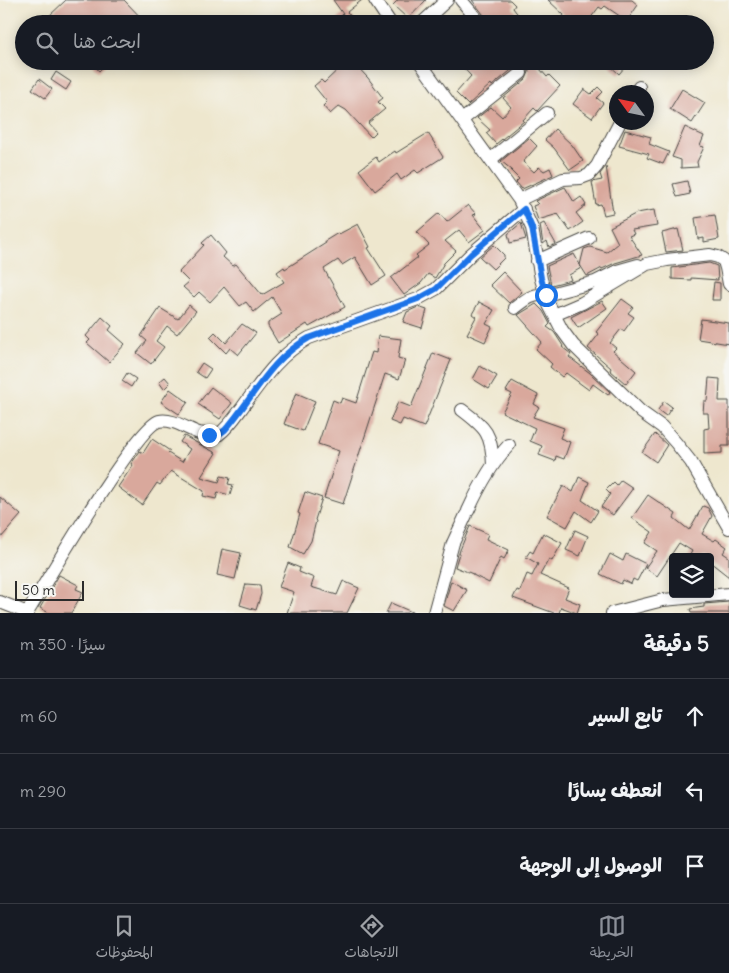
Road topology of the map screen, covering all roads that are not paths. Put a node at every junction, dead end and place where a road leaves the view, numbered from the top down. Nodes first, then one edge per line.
1 (374, 0) edge
2 (447, 0) edge
3 (461, 0) edge
4 (385, 15) edge
5 (431, 15) edge
6 (474, 15) edge
7 (426, 70) edge
8 (521, 73) dead end
9 (547, 113) dead end
10 (462, 120) junction
11 (616, 130) edge
12 (490, 160) junction
13 (522, 204) junction
14 (589, 238) dead end
15 (537, 261) junction
16 (647, 264) junction
17 (729, 284) edge
18 (546, 295) junction
19 (515, 308) dead end
20 (554, 315) junction
21 (462, 410) dead end
22 (509, 445) dead end
23 (493, 465) junction
24 (729, 528) edge
25 (729, 594) edge
26 (0, 602) edge
27 (28, 613) edge
28 (434, 613) edge
29 (612, 613) edge

1 - 4 street
2 - 5 street
3 - 6 street
7 - 10 street
8 - 10 street
9 - 12 street
10 - 12 street
11 - 13 street
12 - 13 street
13 - 15 street
13 - 27 street
14 - 15 street
15 - 18 street
16 - 17 street
16 - 18 street
16 - 20 street
18 - 19 street
18 - 20 street
20 - 24 street
21 - 23 street
22 - 23 street
23 - 28 street
25 - 29 street
26 - 27 street

